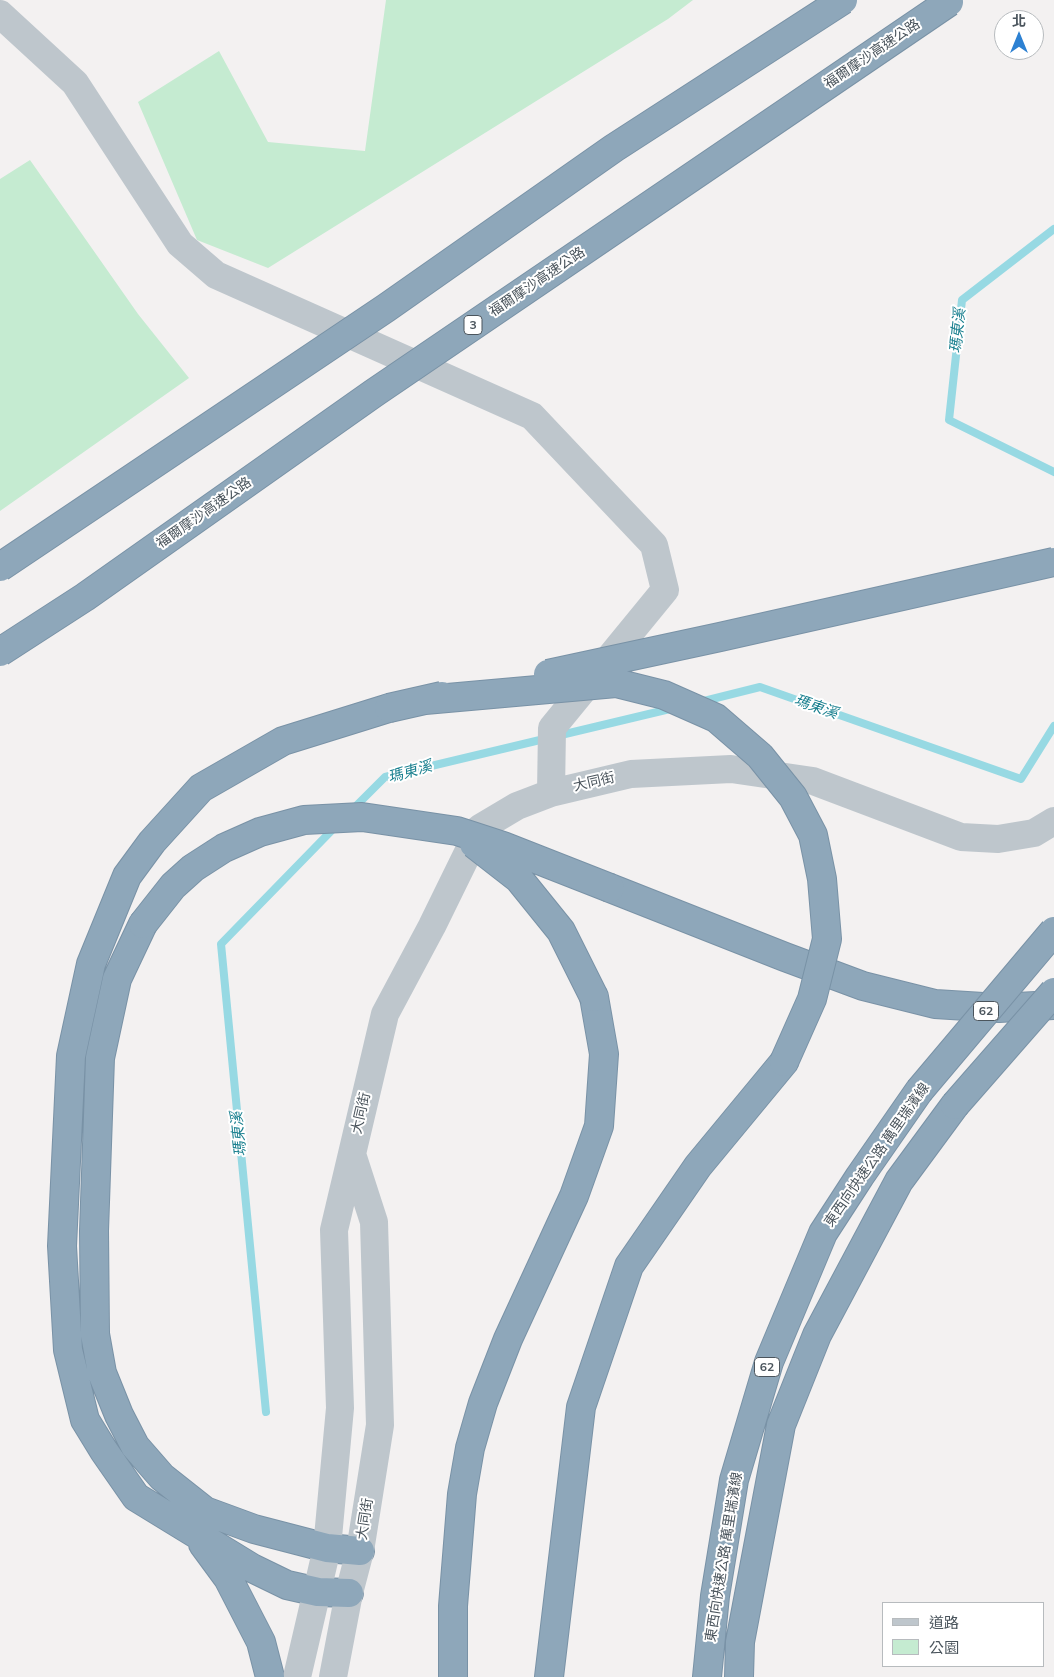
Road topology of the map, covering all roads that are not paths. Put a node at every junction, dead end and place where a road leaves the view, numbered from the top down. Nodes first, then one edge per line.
1 (843, 0) edge
2 (952, 0) edge
3 (0, 14) edge
4 (1054, 562) edge
5 (0, 567) edge
6 (0, 652) edge
7 (425, 700) junction
8 (551, 793) junction
9 (1054, 821) edge
10 (457, 831) junction
11 (1054, 931) edge
12 (1054, 992) edge
13 (1054, 1005) edge
14 (352, 1152) junction
15 (194, 1533) junction
16 (327, 1548) junction
17 (360, 1551) junction
18 (318, 1592) junction
19 (349, 1593) junction
20 (270, 1677) edge
21 (297, 1677) edge
22 (334, 1677) edge
23 (453, 1677) edge
24 (549, 1677) edge
25 (707, 1677) edge
26 (739, 1677) edge

1 - 5 highway, bridge
2 - 6 highway, 福爾摩沙高速公路 / 3, bridge
3 - 8 street
4 - 7 highway, bridge
7 - 15 highway, bridge
7 - 24 highway, bridge
8 - 9 street, 大同街
8 - 14 street, 大同街
10 - 13 highway, bridge
10 - 16 highway, bridge
10 - 23 highway, bridge
11 - 25 highway, 東西向快速公路 萬里瑞濱線 / 62, bridge
12 - 26 highway, 62, bridge
14 - 16 street, 大同街
14 - 17 street, 大同街
15 - 18 highway
15 - 20 highway
16 - 17 highway
16 - 18 street, 大同街
17 - 19 street, 大同街
18 - 19 highway
18 - 21 street, 大同街
19 - 22 street, 大同街

